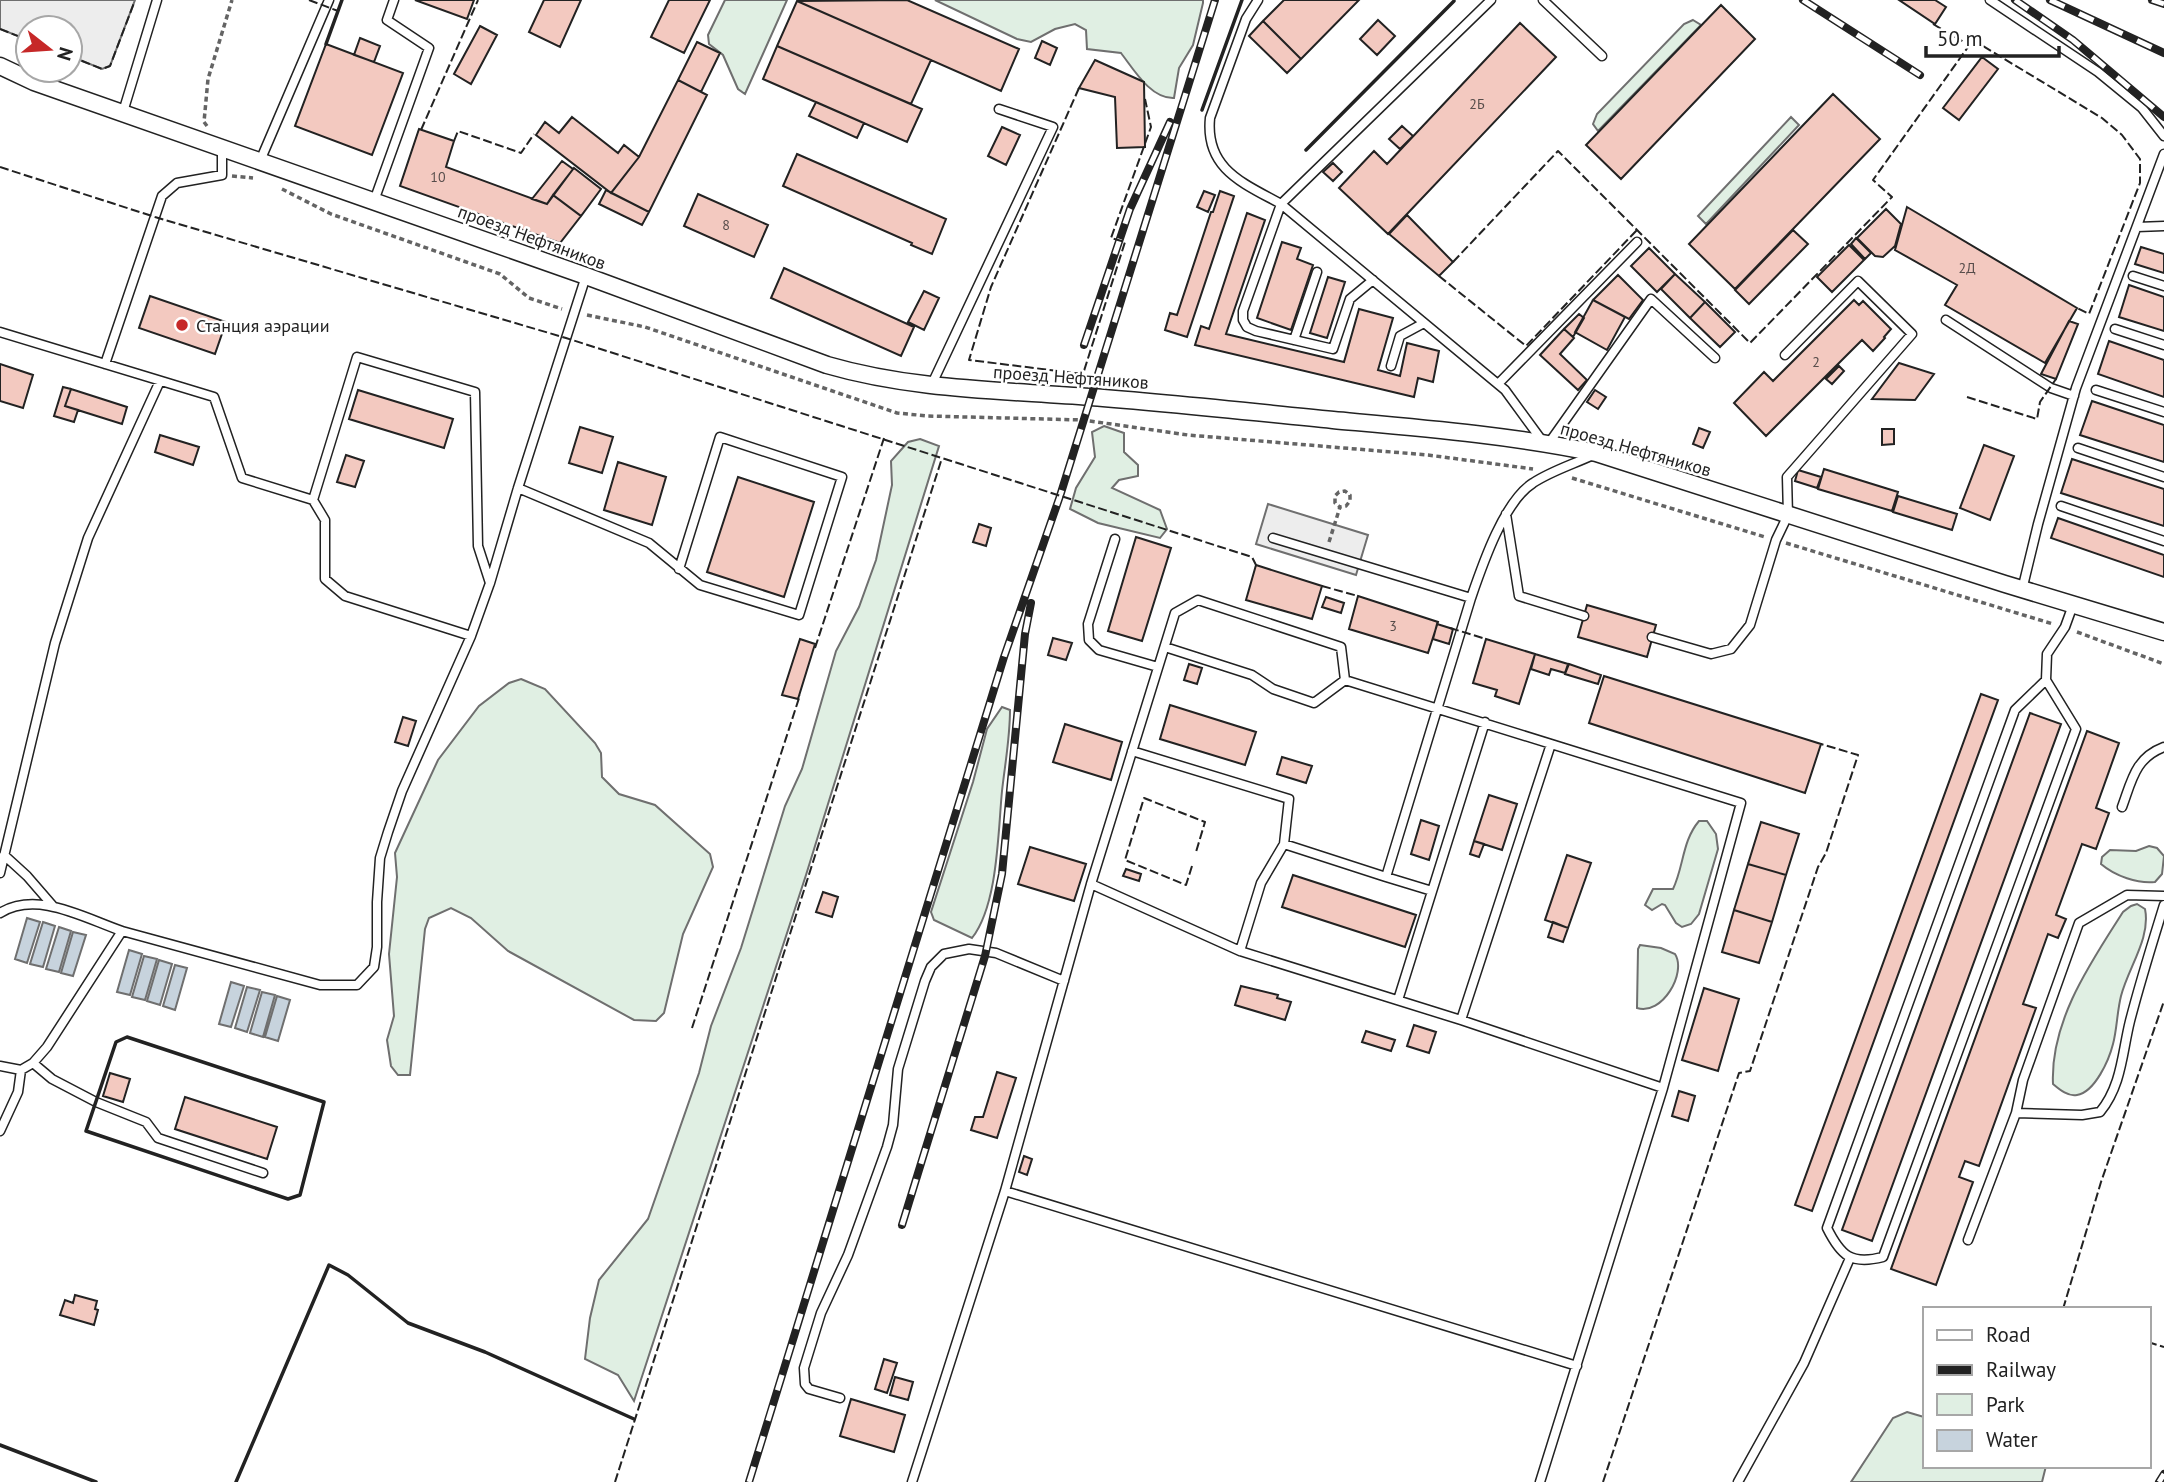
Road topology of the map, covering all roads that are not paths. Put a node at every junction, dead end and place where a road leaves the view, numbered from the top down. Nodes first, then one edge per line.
1 (144, 0) edge
2 (329, 0) edge
3 (394, 0) edge
4 (1258, 0) edge
5 (1491, 0) edge
6 (1543, 0) edge
7 (1990, 0) edge
8 (156, 2) edge
9 (1602, 56) dead end
10 (0, 66) edge
11 (999, 109) dead end
12 (123, 112) junction
13 (2164, 136) edge
14 (222, 147) junction
15 (2164, 154) edge
16 (260, 161) junction
17 (374, 201) junction
18 (1281, 204) junction
19 (2164, 226) edge
20 (2137, 227) junction
21 (1637, 242) dead end
22 (1317, 272) dead end
23 (586, 276) junction
24 (2133, 276) dead end
25 (1373, 280) junction
26 (2164, 286) edge
27 (1946, 320) dead end
28 (1424, 323) junction
29 (2115, 329) dead end
30 (0, 332) edge
31 (1294, 340) junction
32 (2164, 345) edge
33 (1785, 355) dead end
34 (1715, 358) dead end
35 (105, 365) junction
36 (1391, 366) dead end
37 (160, 381) junction
38 (1498, 384) junction
39 (931, 386) junction
40 (2096, 390) dead end
41 (2074, 396) junction
42 (2164, 412) edge
43 (1546, 442) junction
44 (2078, 448) dead end
45 (1596, 453) junction
46 (2164, 477) edge
47 (517, 488) junction
48 (313, 500) junction
49 (2062, 506) dead end
50 (1506, 514) junction
51 (1788, 514) junction
52 (1273, 538) dead end
53 (1115, 539) dead end
54 (2164, 541) edge
55 (679, 569) junction
56 (490, 583) junction
57 (2022, 590) junction
58 (1471, 598) junction
59 (2073, 605) junction
60 (1584, 617) dead end
61 (2164, 632) edge
62 (471, 636) junction
63 (1652, 637) dead end
64 (1165, 647) junction
65 (1158, 667) junction
66 (1345, 680) junction
67 (2046, 680) junction
68 (1438, 708) junction
69 (1485, 723) junction
70 (1552, 744) junction
71 (2164, 747) edge
72 (1132, 751) junction
73 (2122, 807) dead end
74 (1284, 844) junction
75 (4, 855) junction
76 (0, 873) edge
77 (1386, 877) junction
78 (1091, 884) junction
79 (1432, 891) junction
80 (2164, 896) edge
81 (2164, 905) edge
82 (54, 907) junction
83 (0, 913) edge
84 (122, 931) junction
85 (1240, 951) junction
86 (1064, 981) junction
87 (1398, 1000) junction
88 (1461, 1020) junction
89 (33, 1063) junction
90 (0, 1066) edge
91 (21, 1070) junction
92 (1663, 1088) junction
93 (2016, 1113) junction
94 (0, 1131) edge
95 (263, 1173) dead end
96 (1005, 1191) junction
97 (1968, 1240) dead end
98 (1850, 1258) junction
99 (1577, 1366) junction
100 (840, 1398) dead end
101 (912, 1482) edge
102 (1541, 1482) edge
103 (1738, 1482) edge

1 - 8 lane
2 - 16 lane
3 - 17 lane
4 - 18 lane
5 - 18 lane
6 - 9 lane
7 - 13 lane
8 - 12 lane
10 - 12 street, проезд Нефтяников
11 - 39 lane
12 - 14 street, проезд Нефтяников
14 - 16 street, проезд Нефтяников
14 - 35 lane
15 - 20 lane
16 - 17 street, проезд Нефтяников
17 - 23 street, проезд Нефтяников
18 - 25 lane
18 - 31 lane
19 - 20 lane
20 - 41 lane
21 - 38 lane
22 - 31 lane
23 - 39 street, проезд Нефтяников
23 - 47 lane
24 - 26 lane
25 - 28 lane
25 - 31 lane
27 - 41 lane
28 - 36 lane
28 - 38 lane
29 - 32 lane
30 - 35 lane
33 - 51 lane
34 - 43 lane
35 - 37 lane
37 - 48 lane
37 - 75 lane
38 - 43 lane
39 - 43 street, проезд Нефтяников
40 - 42 lane
41 - 57 lane
43 - 45 street, проезд Нефтяников
44 - 46 lane
45 - 50 lane
45 - 51 street, проезд Нефтяников
47 - 55 lane
47 - 56 lane
48 - 56 lane
48 - 62 lane
49 - 54 lane
50 - 58 lane
50 - 60 lane
51 - 57 street, проезд Нефтяников
51 - 63 lane
52 - 58 lane
53 - 65 lane
55 - 55 lane
56 - 62 lane
57 - 59 street, проезд Нефтяников
58 - 68 lane
59 - 61 street, проезд Нефтяников
59 - 67 lane
62 - 84 lane
64 - 65 lane
64 - 66 lane
64 - 66 lane
65 - 72 lane
66 - 68 lane
67 - 98 lane
67 - 98 lane
68 - 69 lane
68 - 77 lane
69 - 70 lane
69 - 79 lane
70 - 88 lane
70 - 92 lane
71 - 73 lane
72 - 74 lane
72 - 78 lane
74 - 77 lane
74 - 85 lane
75 - 76 lane
75 - 82 lane
77 - 79 lane
78 - 85 lane
78 - 86 lane
79 - 87 lane
80 - 93 lane
81 - 93 lane
82 - 83 lane
82 - 84 lane
84 - 89 lane
85 - 87 lane
86 - 96 lane
86 - 100 lane
87 - 88 lane
88 - 92 lane
89 - 91 lane
89 - 95 lane
90 - 91 lane
91 - 94 lane
92 - 99 lane
93 - 97 lane
96 - 99 lane
96 - 101 lane
98 - 103 lane
99 - 102 lane

